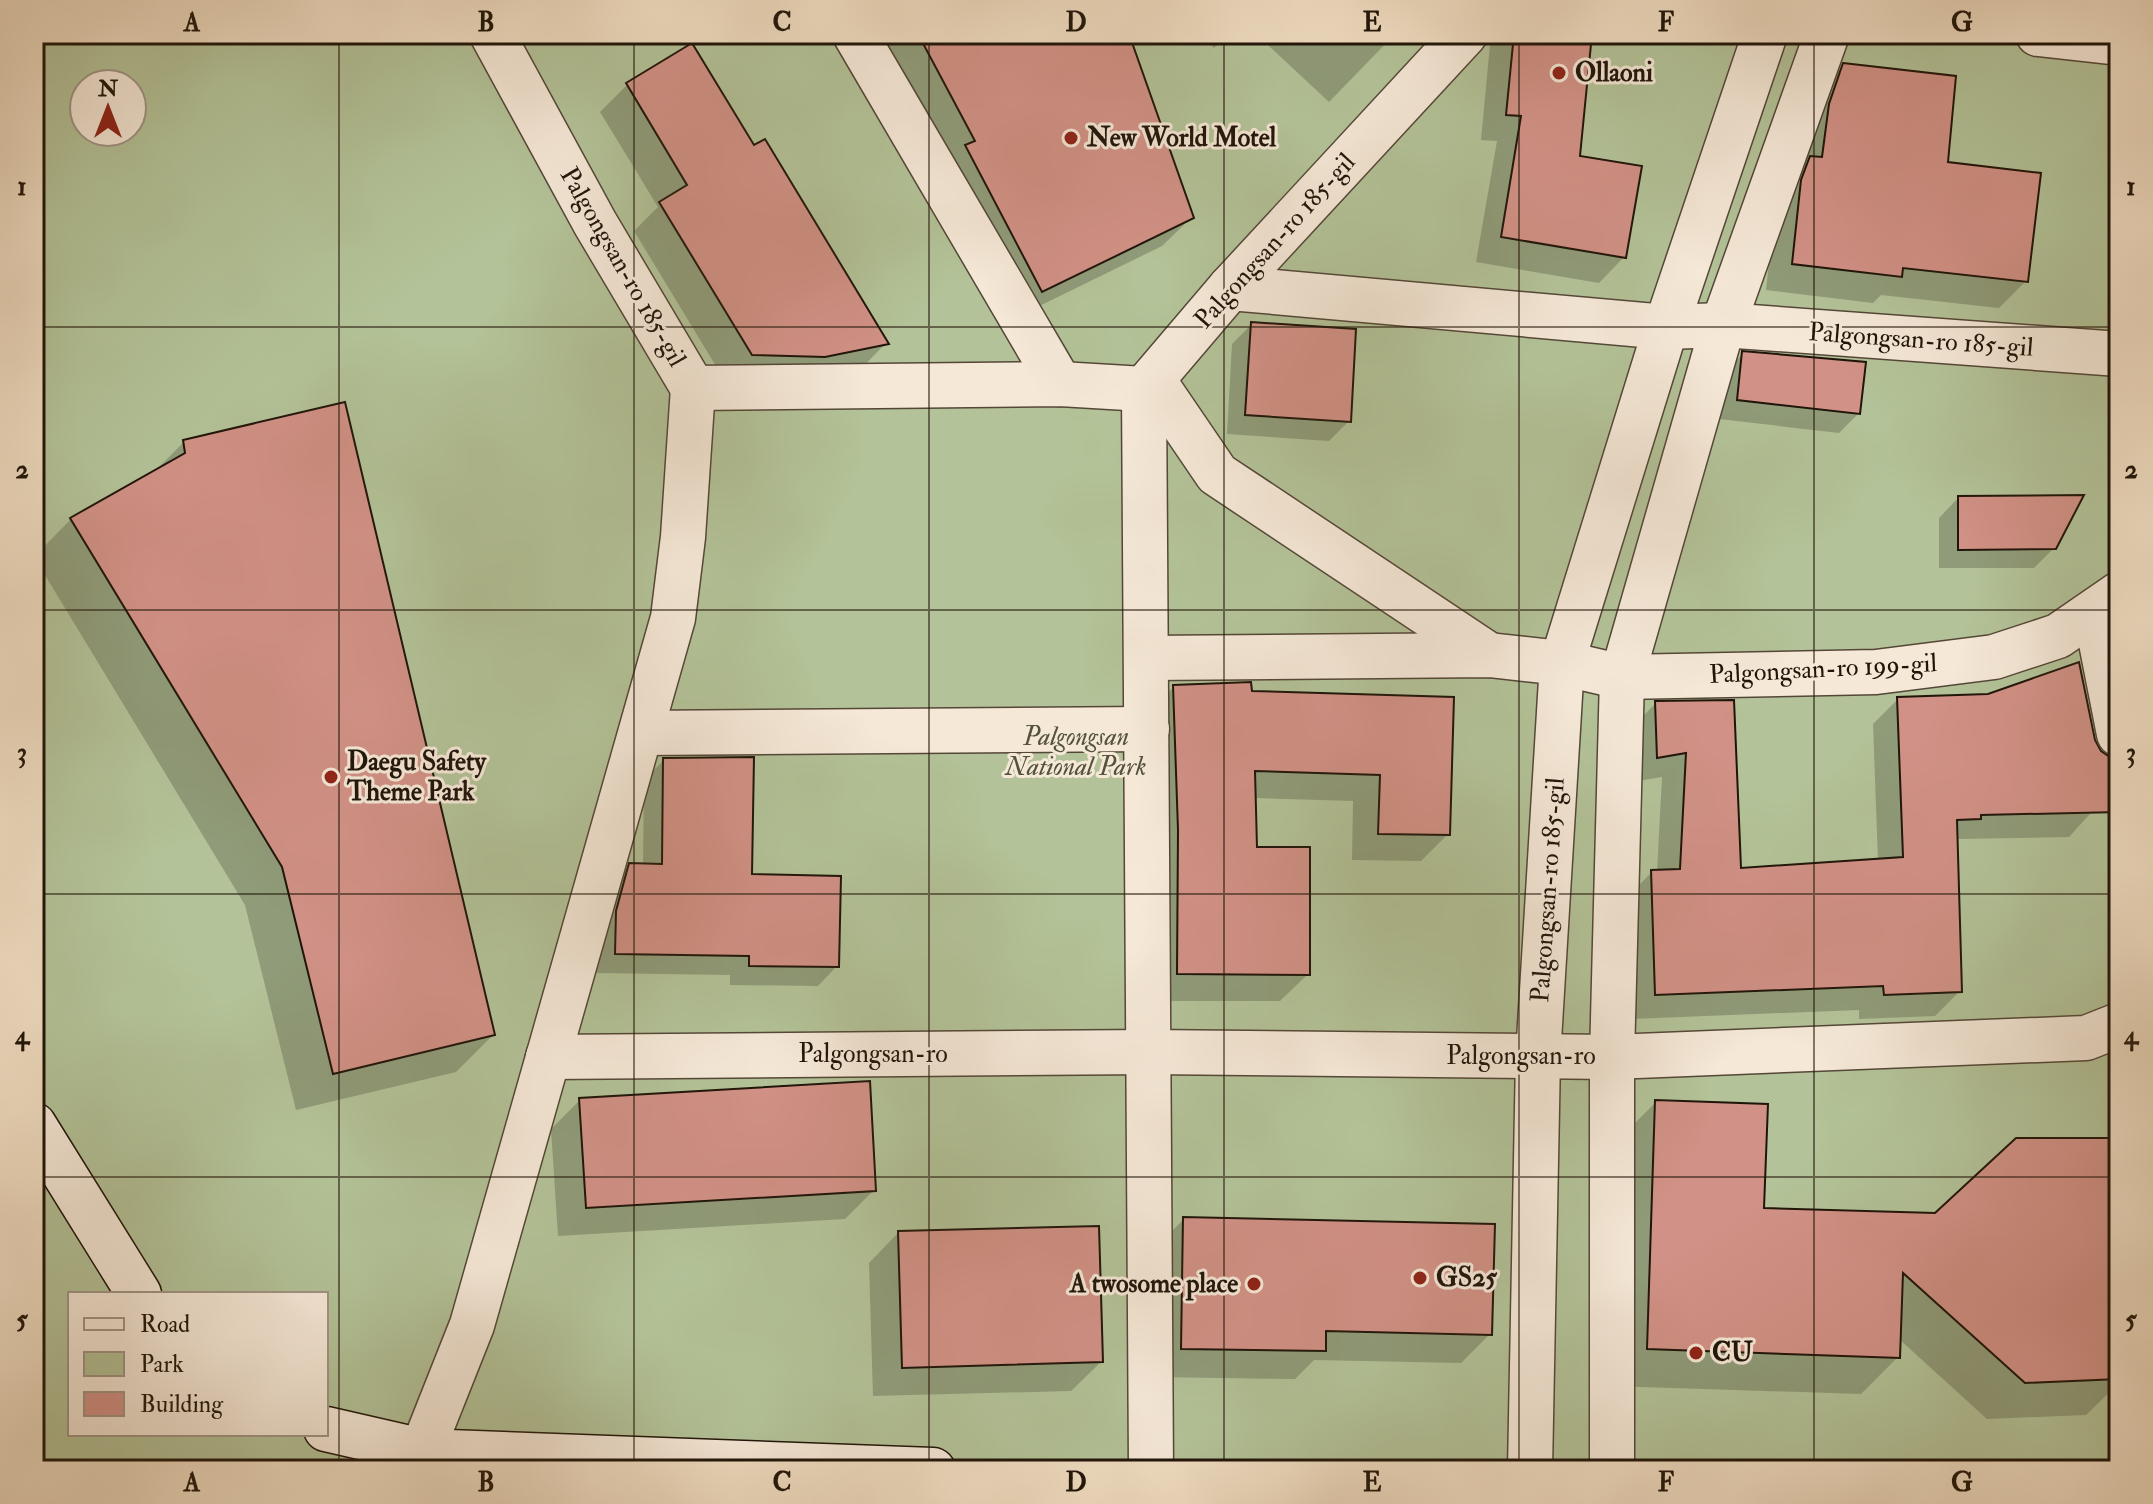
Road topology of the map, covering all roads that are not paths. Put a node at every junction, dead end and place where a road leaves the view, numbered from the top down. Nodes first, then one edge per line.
1 (492, 34) edge
2 (855, 34) edge
3 (1465, 34) edge
4 (1765, 34) edge
5 (1827, 34) edge
6 (2038, 34) edge
7 (2119, 43) edge
8 (1230, 288) junction
9 (1723, 325) junction
10 (1666, 327) junction
11 (2119, 354) edge
12 (1060, 384) junction
13 (1148, 385) junction
14 (693, 388) junction
15 (2107, 603) edge
16 (1489, 655) junction
17 (1147, 658) junction
18 (1562, 663) junction
19 (1622, 677) junction
20 (1147, 729) junction
21 (641, 733) junction
22 (2119, 734) edge
23 (2119, 1025) edge
24 (1150, 1052) junction
25 (548, 1057) junction
26 (1538, 1057) junction
27 (1612, 1057) junction
28 (34, 1125) edge
29 (138, 1292) edge
30 (328, 1429) edge
31 (422, 1451) junction
32 (933, 1470) edge
33 (1151, 1470) edge
34 (1530, 1470) edge
35 (1612, 1470) edge

1 - 14 street, Palgongsan-ro 185-gil
2 - 12 street
3 - 8 street, Palgongsan-ro 185-gil
4 - 10 street, Palgongsan-ro 185-gil
5 - 9 street
6 - 7 street
8 - 10 street
8 - 13 street, Palgongsan-ro 185-gil
9 - 10 street, Palgongsan-ro 185-gil
9 - 11 street, Palgongsan-ro 185-gil
9 - 19 street
10 - 18 street, Palgongsan-ro 185-gil
12 - 13 street, Palgongsan-ro 185-gil
12 - 14 street, Palgongsan-ro 185-gil
13 - 16 street
13 - 17 street
14 - 21 street
15 - 19 street, Palgongsan-ro 199-gil
15 - 22 street, Palgongsan-ro 199-gil
16 - 17 street, Palgongsan-ro 199-gil
16 - 18 street, Palgongsan-ro 199-gil
17 - 20 street
18 - 19 street, Palgongsan-ro 199-gil
18 - 26 street, Palgongsan-ro 185-gil
19 - 27 street
20 - 21 street
20 - 24 street
21 - 25 street
23 - 27 street, Palgongsan-ro
24 - 25 street, Palgongsan-ro
24 - 26 street, Palgongsan-ro
24 - 33 street
25 - 31 street
26 - 27 street, Palgongsan-ro
26 - 34 street, Palgongsan-ro 185-gil
27 - 35 street
28 - 29 street
30 - 31 street
31 - 32 street

